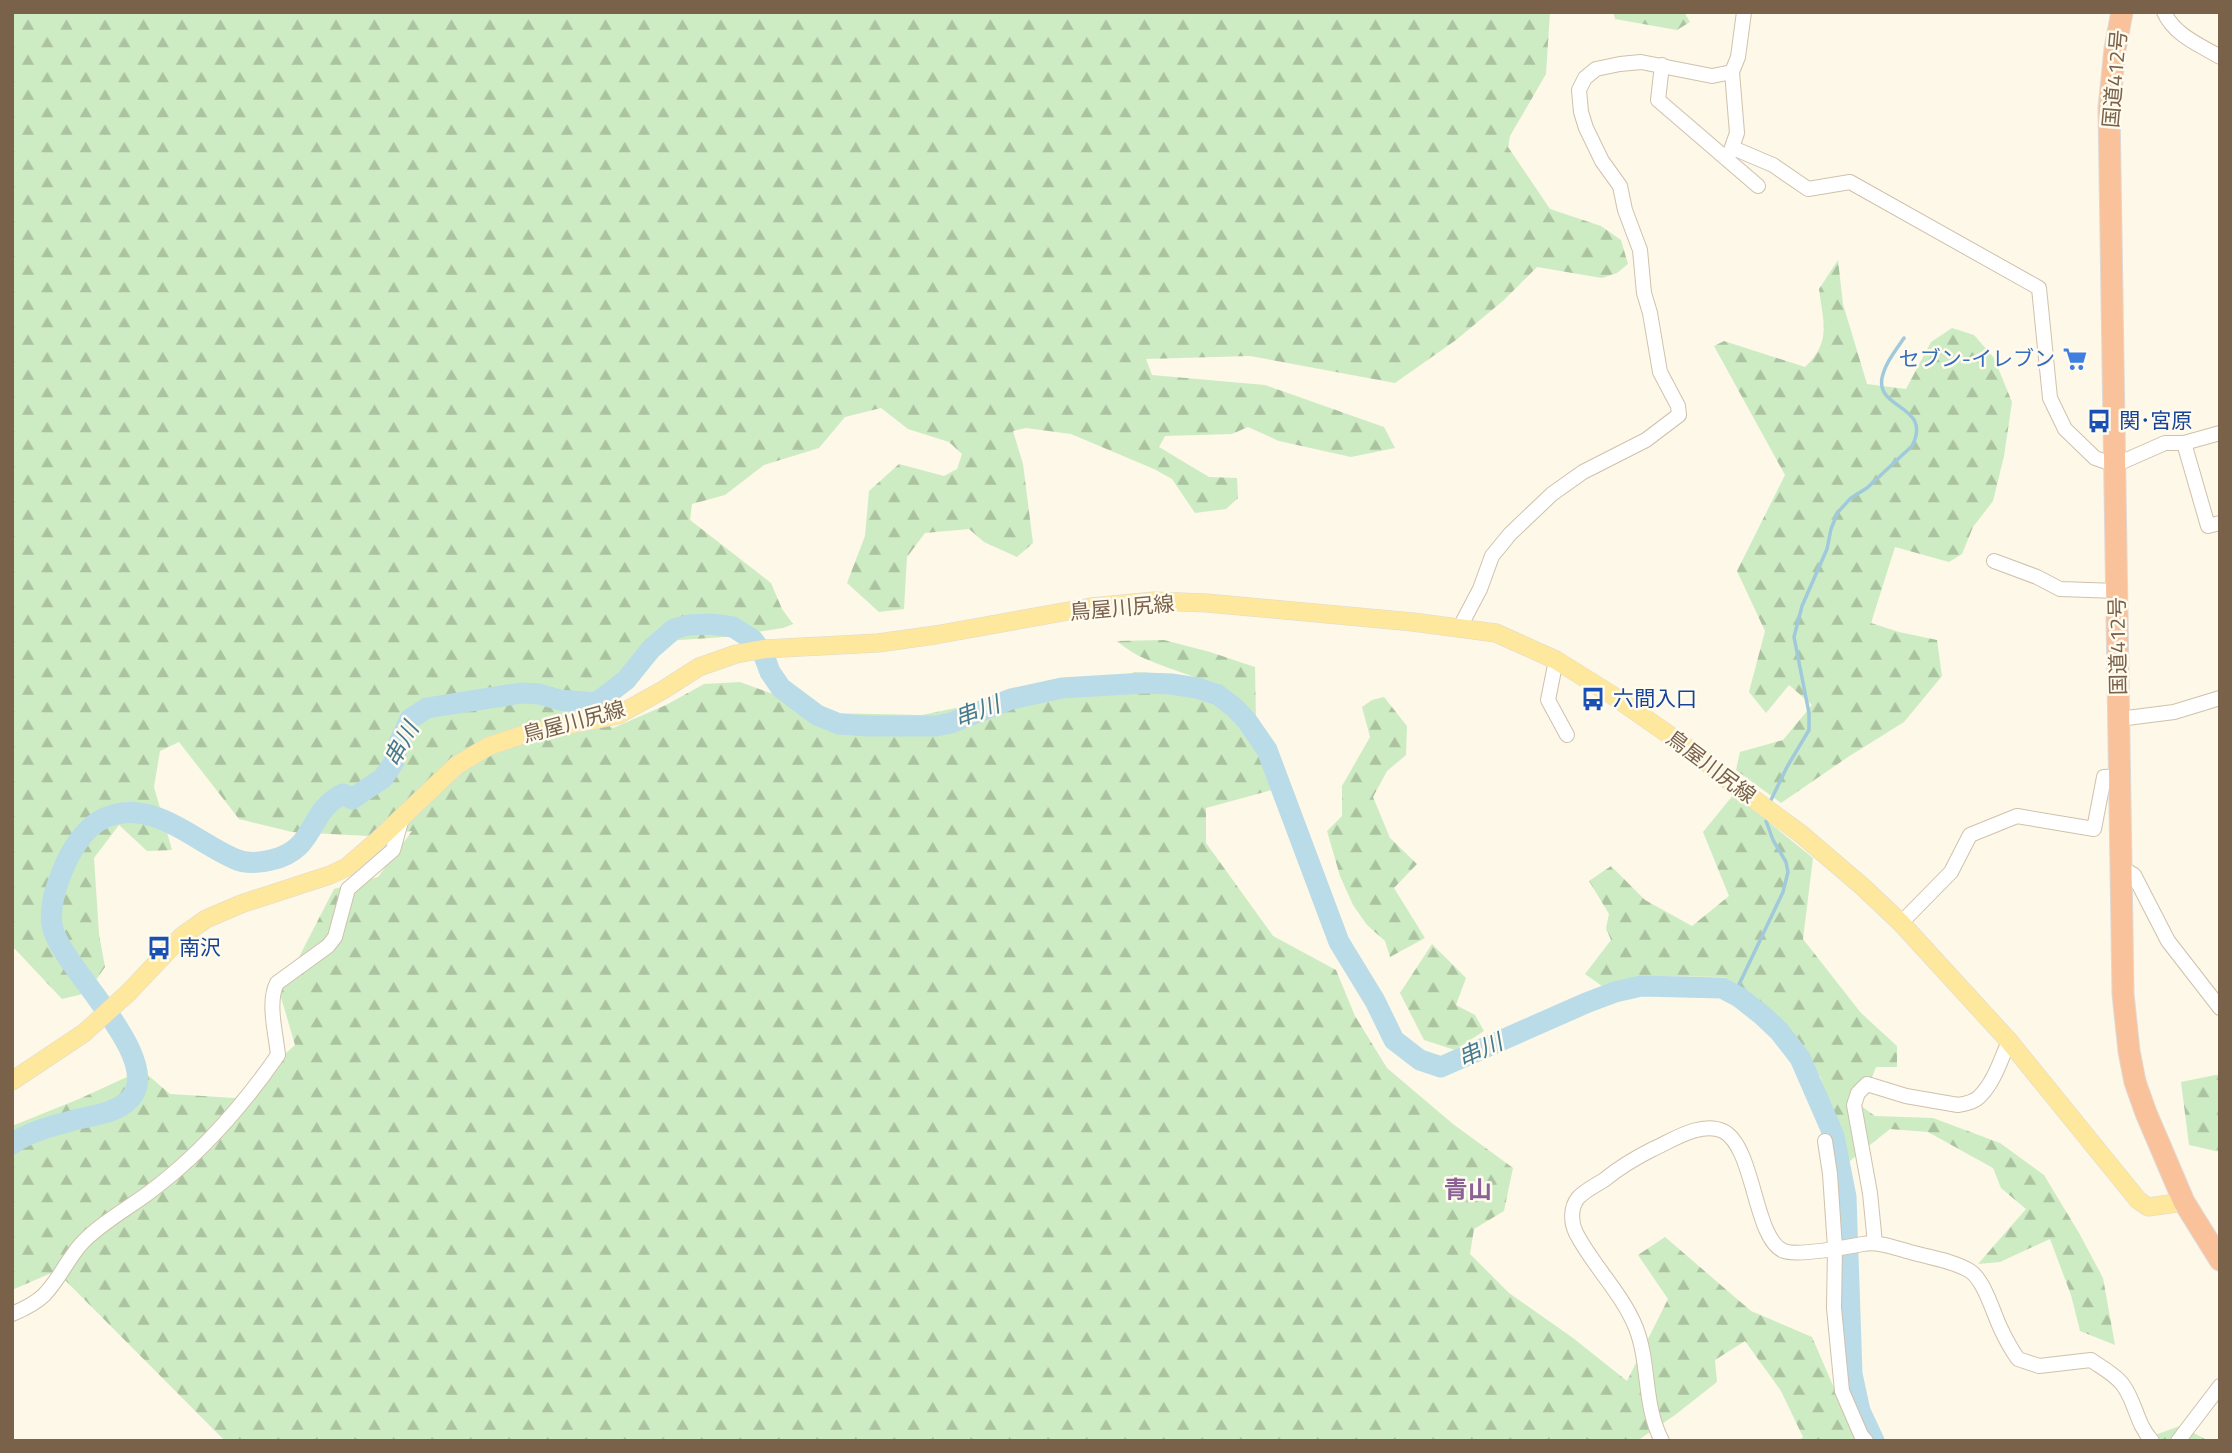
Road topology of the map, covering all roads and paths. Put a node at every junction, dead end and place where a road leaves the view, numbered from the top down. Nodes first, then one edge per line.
1 (1744, 12) edge
2 (2122, 12) edge
3 (2164, 12) edge
4 (2220, 57) edge
5 (1662, 65) junction
6 (1732, 72) junction
7 (1730, 154) junction
8 (1758, 187) dead end
9 (2220, 432) edge
10 (2184, 443) junction
11 (2115, 466) junction
12 (2220, 523) edge
13 (1994, 561) dead end
14 (2117, 591) junction
15 (1460, 627) junction
16 (1556, 660) junction
17 (2220, 698) edge
18 (2119, 719) junction
19 (1567, 735) dead end
20 (2121, 776) junction
21 (402, 818) junction
22 (2120, 867) junction
23 (1901, 923) junction
24 (2219, 1009) edge
25 (2009, 1041) junction
26 (12, 1081) edge
27 (1825, 1141) dead end
28 (2183, 1202) junction
29 (1870, 1243) junction
30 (1837, 1248) junction
31 (2220, 1260) edge
32 (12, 1314) edge
33 (2220, 1386) edge
34 (1662, 1441) edge
35 (1866, 1441) edge
36 (2152, 1441) edge
37 (2178, 1441) edge

1 - 6 street
2 - 11 highway, 国道412号
3 - 4 street
5 - 6 street
5 - 7 street
5 - 15 street
6 - 7 street
7 - 8 street
7 - 11 street
9 - 10 street
10 - 11 street
10 - 12 street
11 - 14 highway, 国道412号
13 - 14 street
14 - 18 highway, 国道412号
15 - 16 main road, 鳥屋川尻線
15 - 21 main road, 鳥屋川尻線
16 - 19 street
16 - 23 main road, 鳥屋川尻線
17 - 18 street
18 - 20 highway, 国道412号
20 - 22 highway, 国道412号
20 - 23 street
21 - 26 main road, 鳥屋川尻線
21 - 32 street
22 - 24 street
22 - 28 highway, 国道412号
23 - 25 main road, 鳥屋川尻線
25 - 28 main road, 鳥屋川尻線
25 - 29 street
27 - 30 street
28 - 31 highway, 国道412号
29 - 30 street
29 - 36 street
30 - 34 street
30 - 35 street
33 - 37 street

